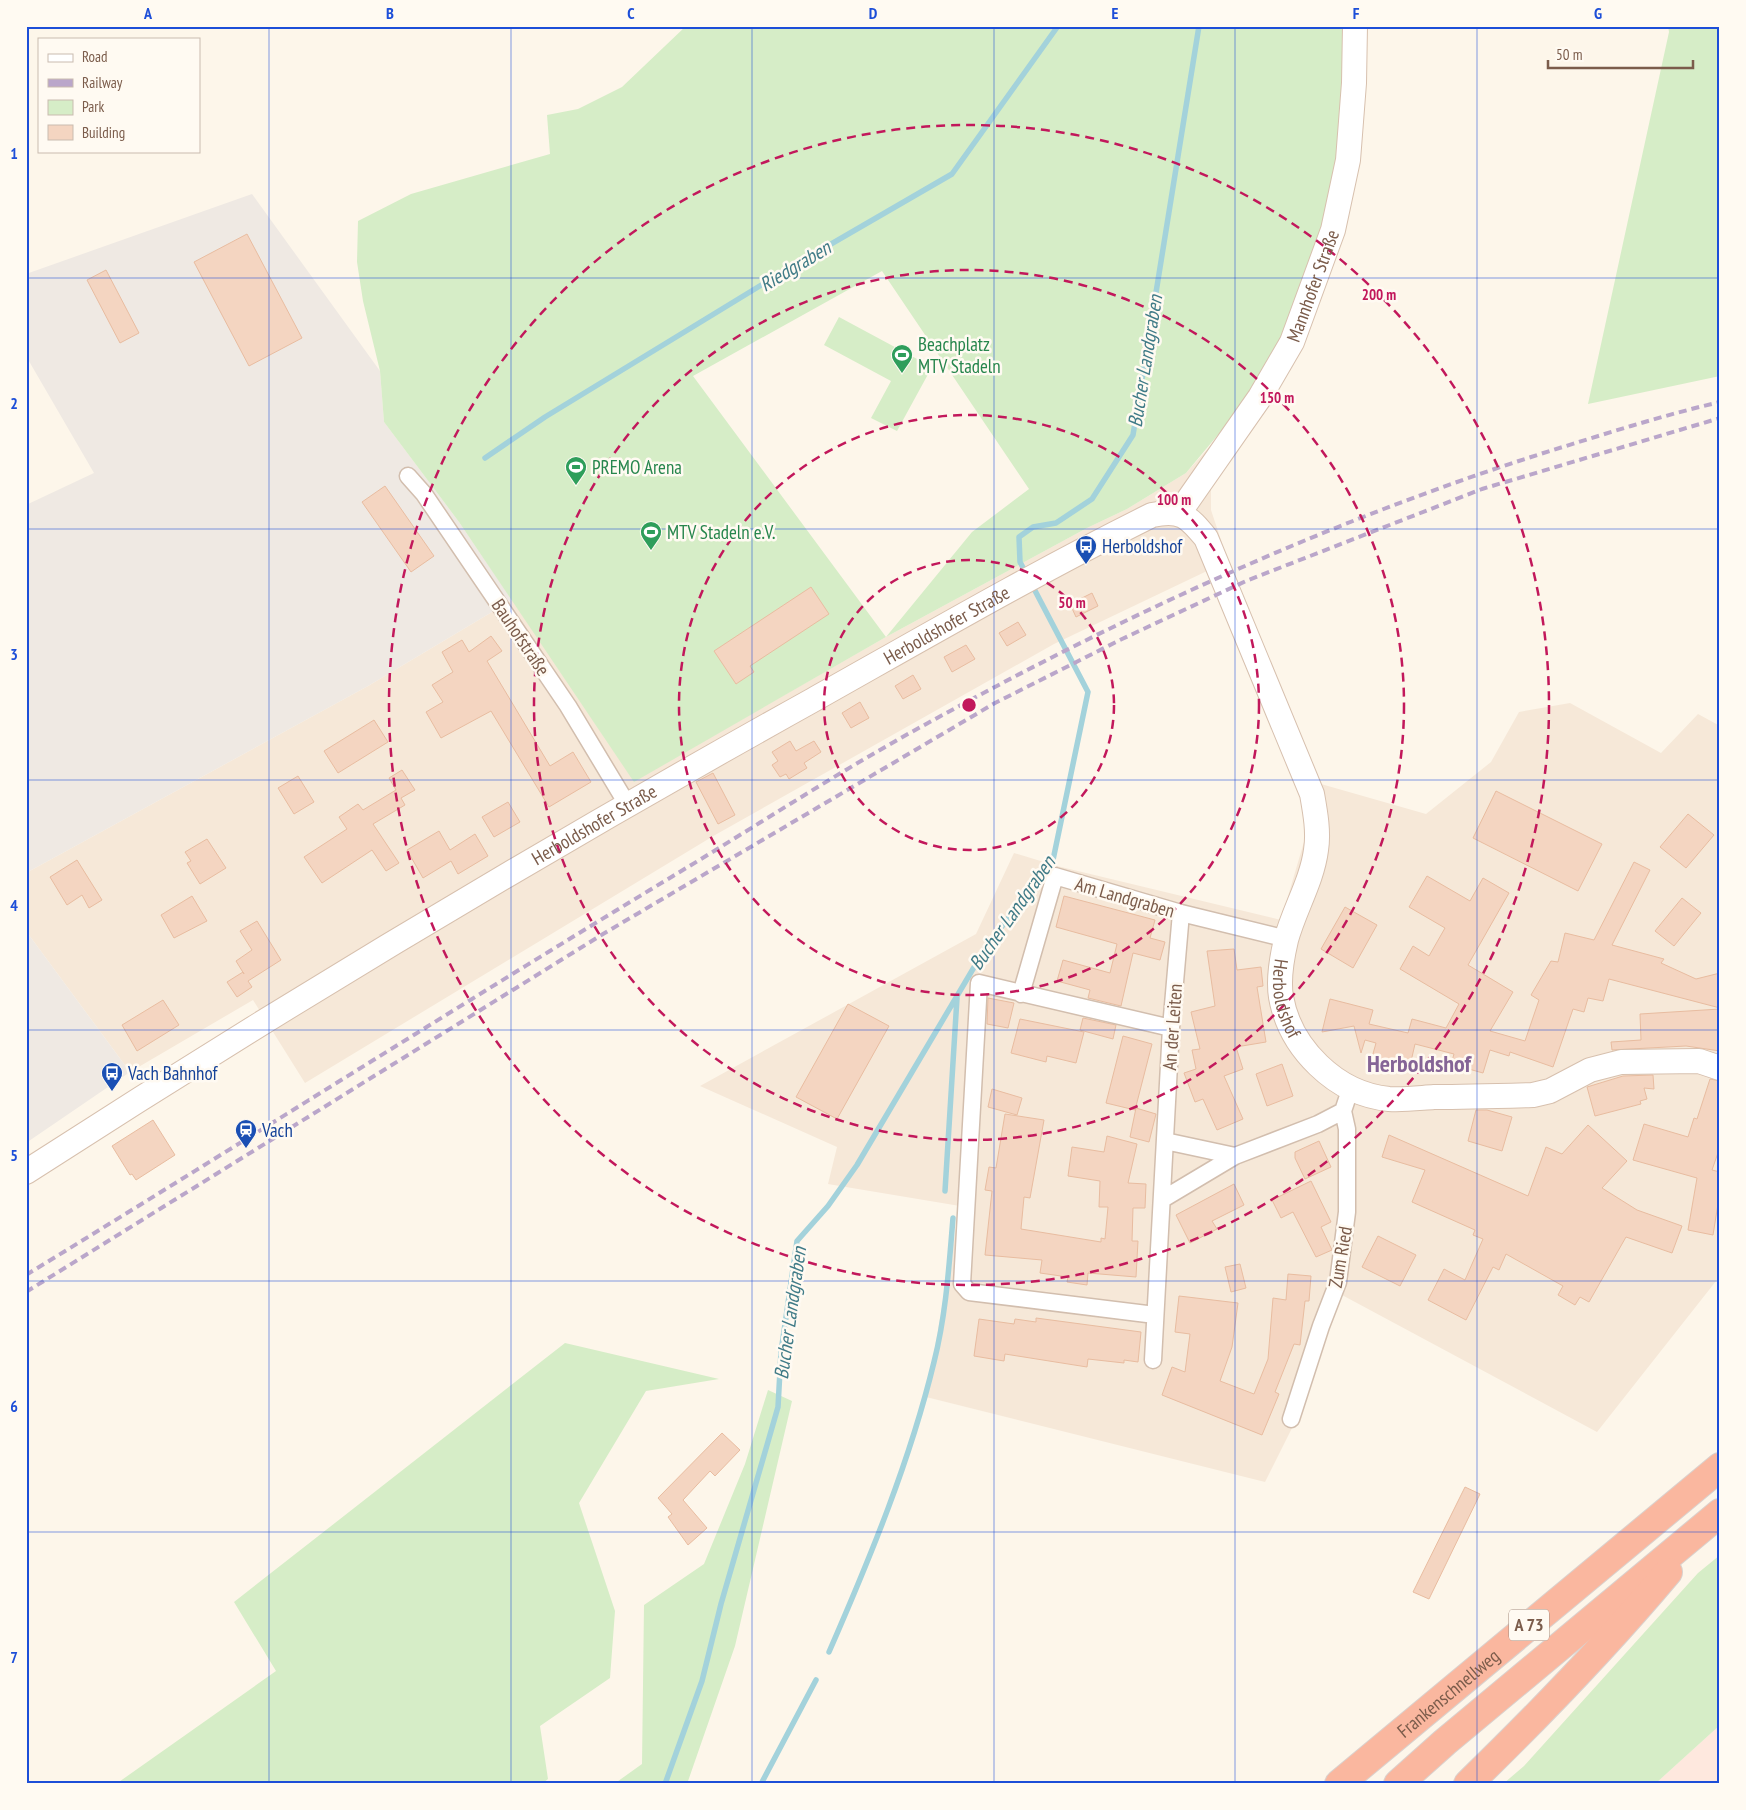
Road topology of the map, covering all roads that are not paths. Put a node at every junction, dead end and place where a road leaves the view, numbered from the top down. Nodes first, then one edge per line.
1 (1355, 26) edge
2 (408, 476) dead end
3 (1179, 513) junction
4 (626, 804) junction
5 (1181, 913) junction
6 (1286, 940) junction
7 (1021, 994) junction
8 (1171, 1028) junction
9 (1720, 1068) edge
10 (1346, 1100) junction
11 (1165, 1141) junction
12 (1235, 1156) junction
13 (26, 1172) edge
14 (1163, 1198) junction
15 (1155, 1314) junction
16 (1153, 1360) dead end
17 (1291, 1419) dead end
18 (1720, 1467) edge
19 (1718, 1514) edge
20 (1339, 1784) edge
21 (1398, 1784) edge
22 (1468, 1784) edge

1 - 3 street, Mannhofer Straße
2 - 4 street, Bauhofstraße
3 - 4 street, Herboldshofer Straße
3 - 6 street, Herboldshof
4 - 13 street, Herboldshofer Straße
5 - 6 street, Am Landgraben
5 - 7 street, Am Landgraben
5 - 8 street, An der Leiten
6 - 10 street, Herboldshof
7 - 8 street
7 - 15 street
8 - 11 street, An der Leiten
9 - 10 street, Herboldshof
10 - 12 street
10 - 17 street, Zum Ried
11 - 12 street
11 - 14 street, An der Leiten
12 - 14 street
14 - 15 street, An der Leiten
15 - 16 street, An der Leiten
18 - 20 highway, Frankenschnellweg / A 73
19 - 21 highway, Frankenschnellweg / A 73
19 - 22 highway

